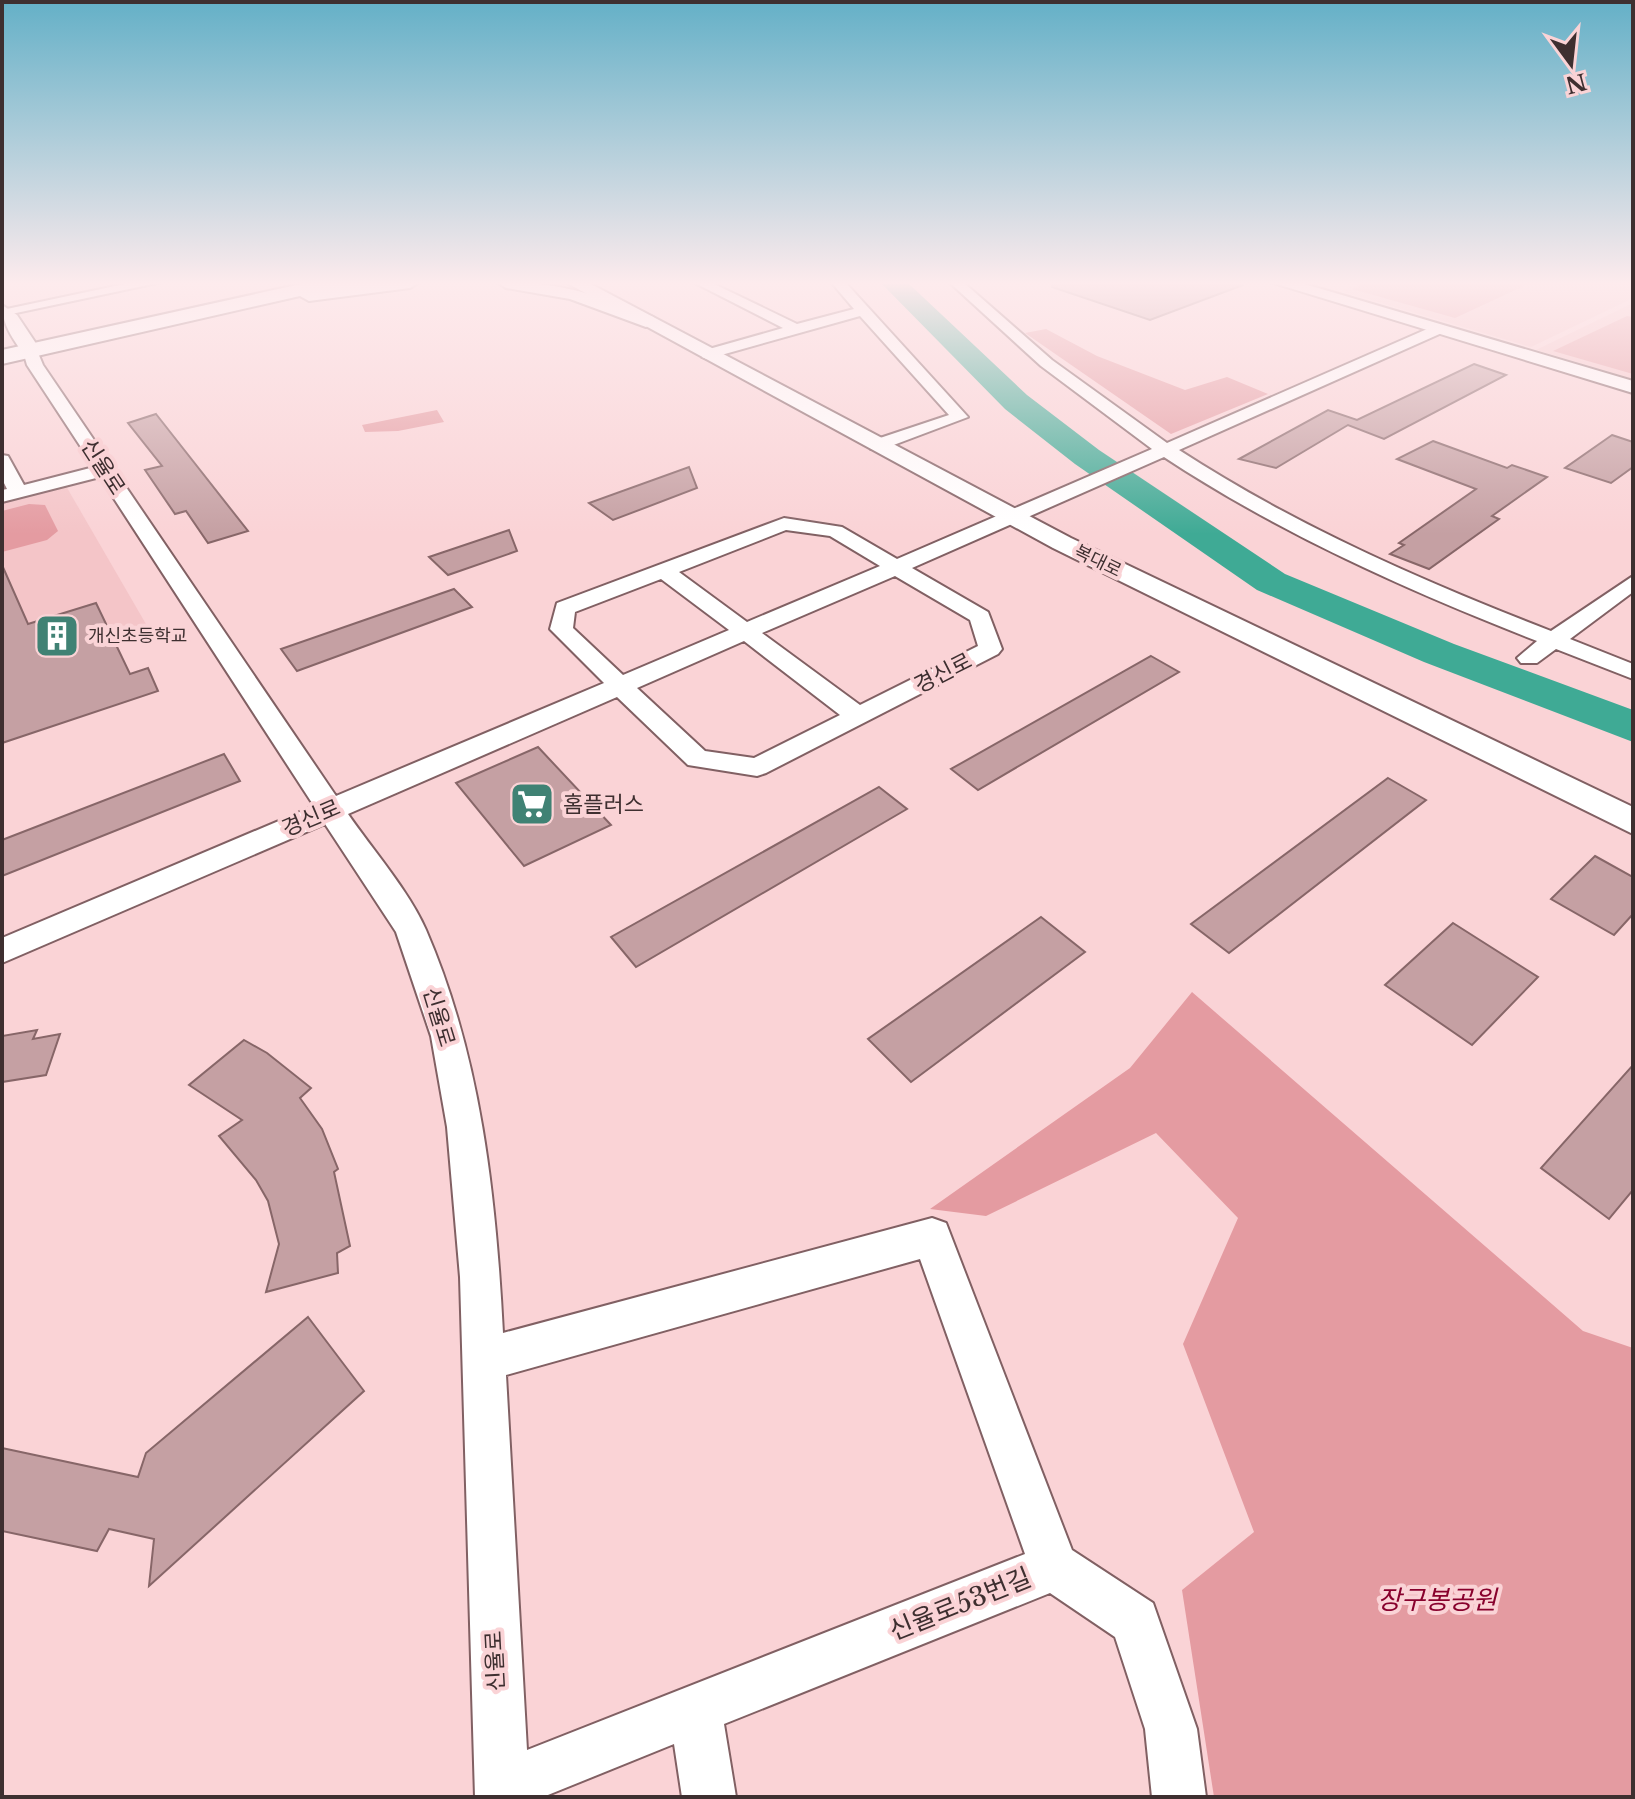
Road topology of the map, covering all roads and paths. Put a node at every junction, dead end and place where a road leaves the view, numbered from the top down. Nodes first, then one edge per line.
1 (36, 366) edge
2 (729, 366) edge
3 (913, 366) edge
4 (1051, 366) edge
5 (1356, 366) edge
6 (1563, 366) edge
7 (1633, 387) edge
8 (877, 445) junction
9 (1166, 450) junction
10 (2, 460) edge
11 (105, 470) junction
12 (10, 494) edge
13 (1013, 517) junction
14 (897, 567) junction
15 (663, 570) junction
16 (1633, 582) edge
17 (746, 632) junction
18 (1555, 640) junction
19 (1529, 658) dead end
20 (1633, 672) edge
21 (621, 686) junction
22 (858, 716) junction
23 (331, 810) junction
24 (1633, 822) edge
25 (2, 951) edge
26 (483, 1360) junction
27 (1054, 1567) junction
28 (695, 1709) junction
29 (501, 1792) edge
30 (709, 1797) edge
31 (1179, 1797) edge

1 - 11 street, 신율로
2 - 8 street, 복대로
3 - 8 street
4 - 9 street
5 - 9 street
6 - 7 street
8 - 13 street, 복대로
9 - 13 street, 경신로
9 - 18 street
10 - 12 street
11 - 12 street
11 - 23 street, 신율로
13 - 14 street, 경신로
13 - 24 street, 복대로
14 - 15 street, 경신로
14 - 17 street, 경신로
14 - 22 street, 경신로
15 - 17 street
15 - 21 street, 경신로
16 - 18 street
17 - 21 street, 경신로
17 - 22 street
18 - 19 street
18 - 20 street
21 - 22 street, 경신로
21 - 23 street, 경신로
23 - 25 street, 경신로
23 - 26 street, 신율로
26 - 27 street
26 - 29 street, 신율로
27 - 28 street, 신율로53번길
27 - 31 street, 신율로53번길
28 - 29 street, 신율로53번길
28 - 30 street

